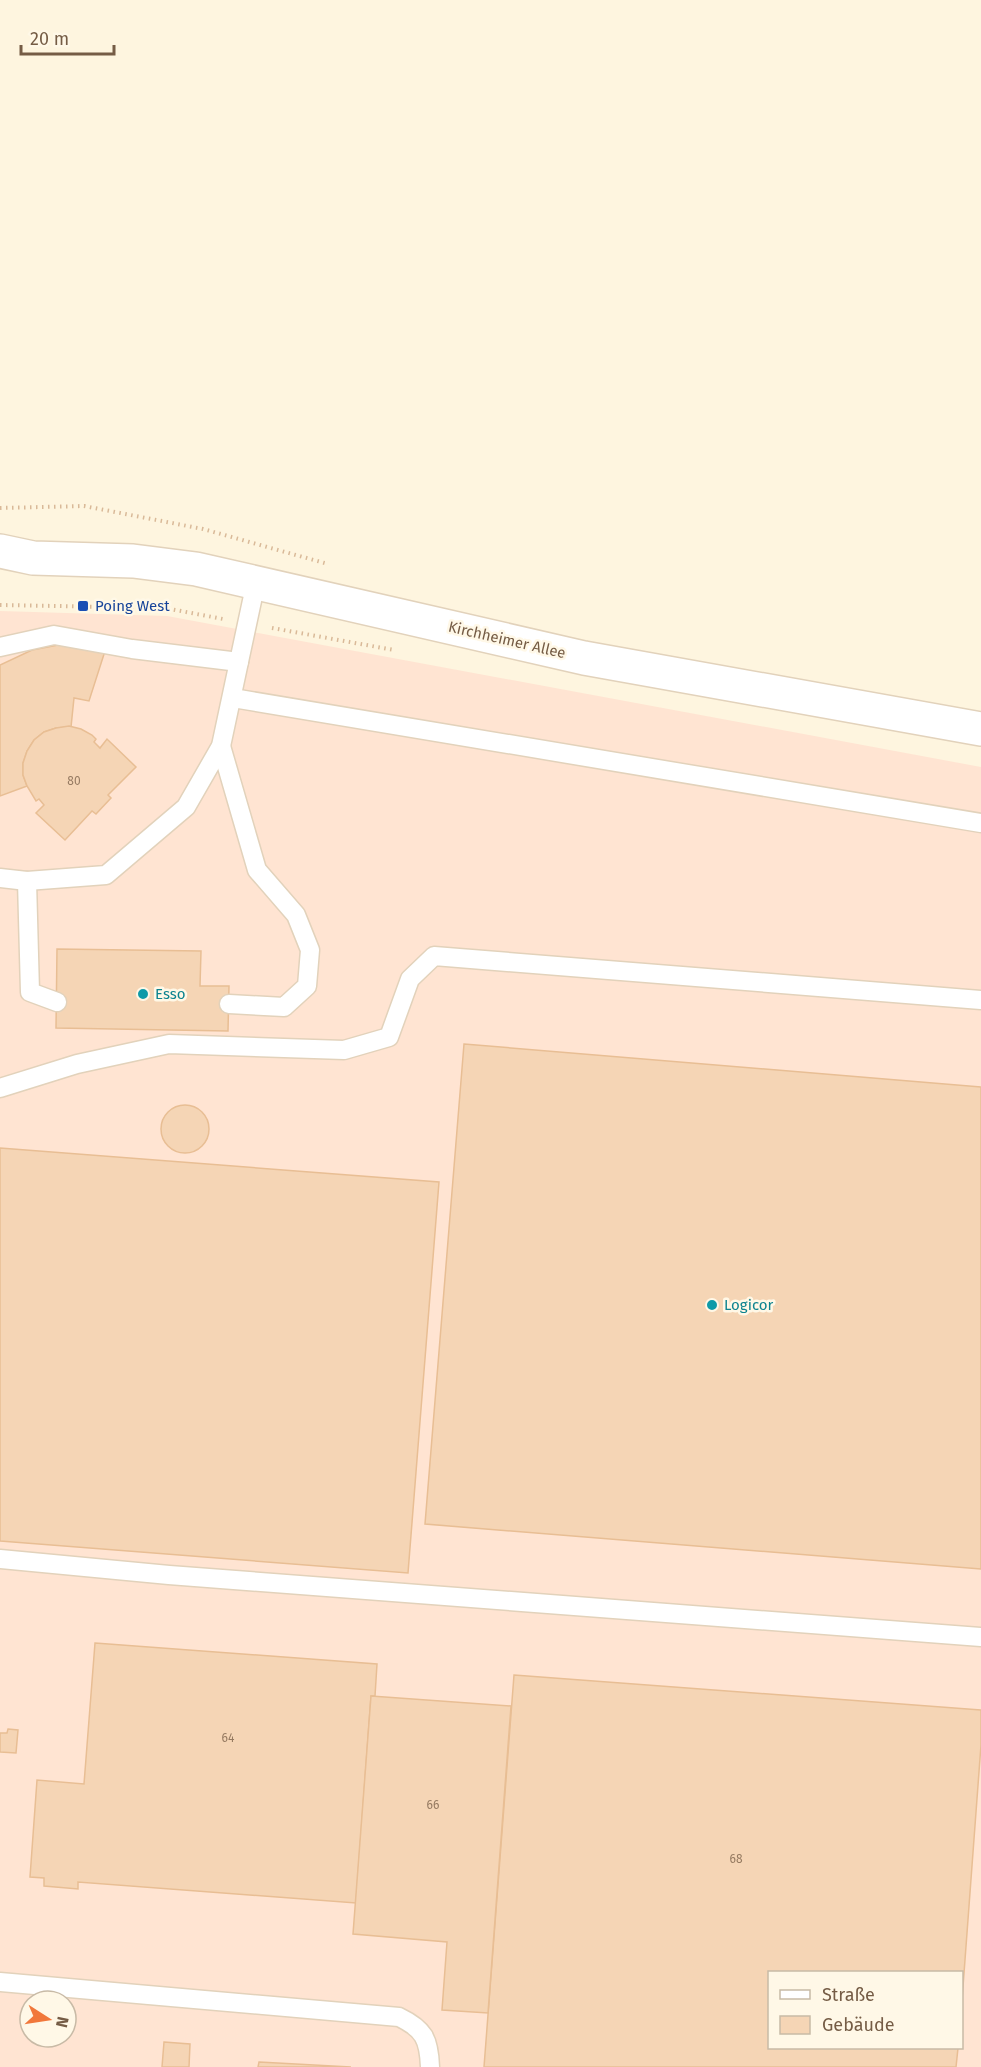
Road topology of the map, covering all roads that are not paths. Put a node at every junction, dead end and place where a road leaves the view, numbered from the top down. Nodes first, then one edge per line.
1 (0, 551) edge
2 (33, 558) junction
3 (0, 571) edge
4 (256, 582) junction
5 (0, 647) edge
6 (239, 662) junction
7 (233, 698) junction
8 (981, 729) edge
9 (221, 746) junction
10 (981, 823) edge
11 (0, 878) edge
12 (27, 881) junction
13 (981, 1000) edge
14 (57, 1002) dead end
15 (229, 1004) dead end
16 (0, 1088) edge
17 (0, 1559) edge
18 (981, 1636) edge
19 (0, 1982) edge
20 (430, 2067) edge

1 - 2 street, Kirchheimer Allee
2 - 3 street, Kirchheimer Allee
2 - 4 street, Kirchheimer Allee
4 - 6 lane
4 - 8 street, Kirchheimer Allee
5 - 6 lane
6 - 7 lane
7 - 9 lane
7 - 10 lane
9 - 12 lane
9 - 15 lane
11 - 12 lane
12 - 14 lane
13 - 16 lane
17 - 18 lane
19 - 20 lane

